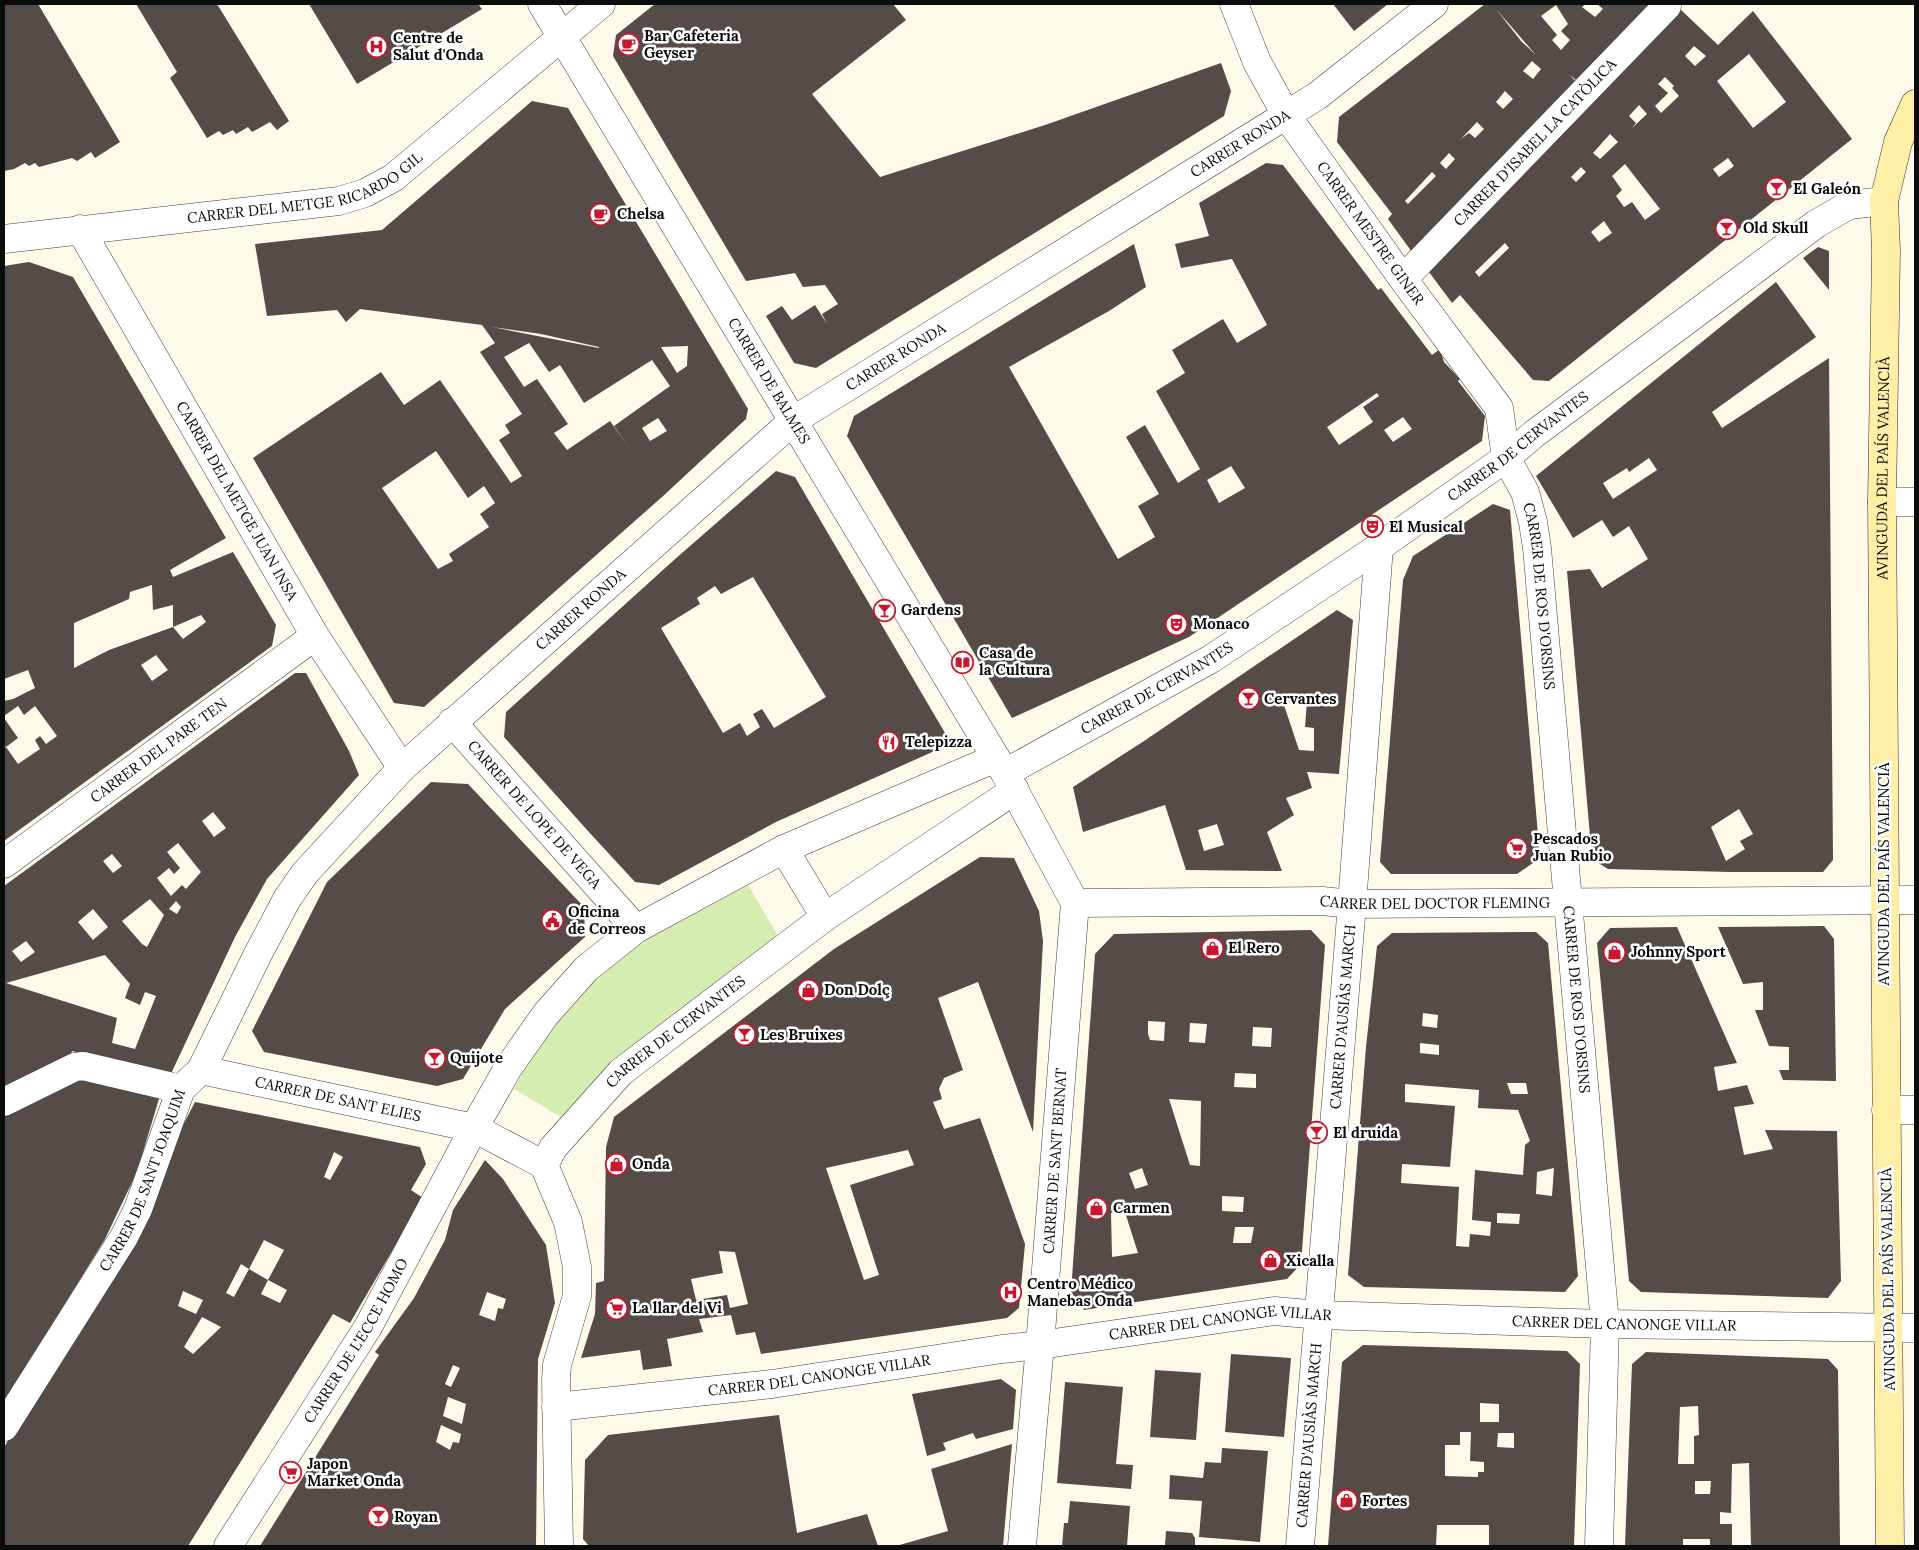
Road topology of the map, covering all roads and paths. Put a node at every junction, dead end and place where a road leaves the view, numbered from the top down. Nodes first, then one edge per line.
1 (542, 4) edge
2 (601, 4) edge
3 (1234, 4) edge
4 (1434, 4) edge
5 (1667, 6) dead end
6 (561, 36) junction
7 (1915, 104) edge
8 (1286, 115) junction
9 (1884, 201) junction
10 (80, 229) junction
11 (4, 239) edge
12 (1402, 279) junction
13 (794, 420) junction
14 (1506, 458) junction
15 (1882, 502) junction
16 (1915, 502) edge
17 (1379, 547) junction
18 (315, 636) junction
19 (452, 722) junction
20 (402, 768) junction
21 (1005, 773) junction
22 (784, 849) junction
23 (4, 864) edge
24 (1884, 900) junction
25 (1915, 900) edge
26 (1567, 901) junction
27 (1075, 903) junction
28 (1352, 904) junction
29 (825, 917) junction
30 (636, 929) junction
31 (201, 1070) junction
32 (181, 1089) junction
33 (4, 1102) edge
34 (1886, 1110) junction
35 (1915, 1110) edge
36 (474, 1128) junction
37 (544, 1165) junction
38 (1320, 1315) junction
39 (1605, 1324) junction
40 (1915, 1328) edge
41 (1888, 1329) junction
42 (1040, 1345) junction
43 (556, 1407) junction
44 (4, 1427) edge
45 (228, 1546) edge
46 (559, 1546) edge
47 (1022, 1546) edge
48 (1300, 1546) edge
49 (1599, 1546) edge
50 (1890, 1546) edge

1 - 6 street, CARRER DE BALMES
2 - 6 street, CARRER DEL METGE RICARDO GIL
3 - 8 street, CARRER MESTRE GINER
4 - 8 street, CARRER RONDA
5 - 12 street, CARRER D'ISABEL LA CATÒLICA
6 - 10 street, CARRER DEL METGE RICARDO GIL
6 - 13 street, CARRER DE BALMES
7 - 9 main road
8 - 12 street, CARRER MESTRE GINER
8 - 13 street, CARRER RONDA
9 - 14 street, CARRER DE CERVANTES
9 - 15 main road, AVINGUDA DEL PAÍS VALENCIÀ
10 - 11 street, CARRER DEL METGE RICARDO GIL
10 - 18 street, CARRER DEL METGE JUAN INSA
12 - 14 street, CARRER MESTRE GINER
13 - 19 street, CARRER RONDA
13 - 21 street, CARRER DE BALMES
14 - 17 street, CARRER DE CERVANTES
14 - 26 street, CARRER DE ROS D'ORSINS
15 - 16 street
15 - 24 main road, AVINGUDA DEL PAÍS VALENCIÀ
17 - 21 street, CARRER DE CERVANTES
17 - 28 street, CARRER D'AUSIÀS MARCH
18 - 20 street, CARRER DEL METGE JUAN INSA
18 - 23 street, CARRER DEL PARE TEN
19 - 20 street, CARRER RONDA
19 - 30 street, CARRER DE LOPE DE VEGA
20 - 31 street, CARRER DE SANT JOAQUIM
21 - 22 street, CARRER DE CERVANTES
21 - 27 street
21 - 29 street, CARRER DE CERVANTES
22 - 29 street
22 - 30 street, CARRER DE CERVANTES
24 - 25 street, CARRER DEL DOCTOR FLEMING
24 - 26 street, CARRER DEL DOCTOR FLEMING
24 - 34 main road, AVINGUDA DEL PAÍS VALENCIÀ
26 - 28 street, CARRER DEL DOCTOR FLEMING
26 - 39 street, CARRER DE ROS D'ORSINS
27 - 28 street, CARRER DEL DOCTOR FLEMING
27 - 42 street, CARRER DE SANT BERNAT
28 - 38 street, CARRER D'AUSIÀS MARCH
29 - 37 street, CARRER DE CERVANTES
30 - 36 street, CARRER DE CERVANTES
31 - 32 street, CARRER DE SANT JOAQUIM
31 - 36 street, CARRER DE SANT ELIES
32 - 33 street
32 - 44 street, CARRER DE SANT JOAQUIM
34 - 35 street
34 - 41 main road, AVINGUDA DEL PAÍS VALENCIÀ
36 - 37 street, CARRER DE SANT ELIES
36 - 45 street, CARRER DE L'ECCE HOMO
37 - 43 street
38 - 39 street, CARRER DEL CANONGE VILLAR
38 - 42 street, CARRER DEL CANONGE VILLAR
38 - 48 street, CARRER D'AUSIÀS MARCH
39 - 41 street, CARRER DEL CANONGE VILLAR
39 - 49 street, CARRER DE ROS D'ORSINS
40 - 41 street, CARRER DEL CANONGE VILLAR
41 - 50 main road, AVINGUDA DEL PAÍS VALENCIÀ
42 - 43 street, CARRER DEL CANONGE VILLAR
42 - 47 street, CARRER DE SANT BERNAT
43 - 46 street

